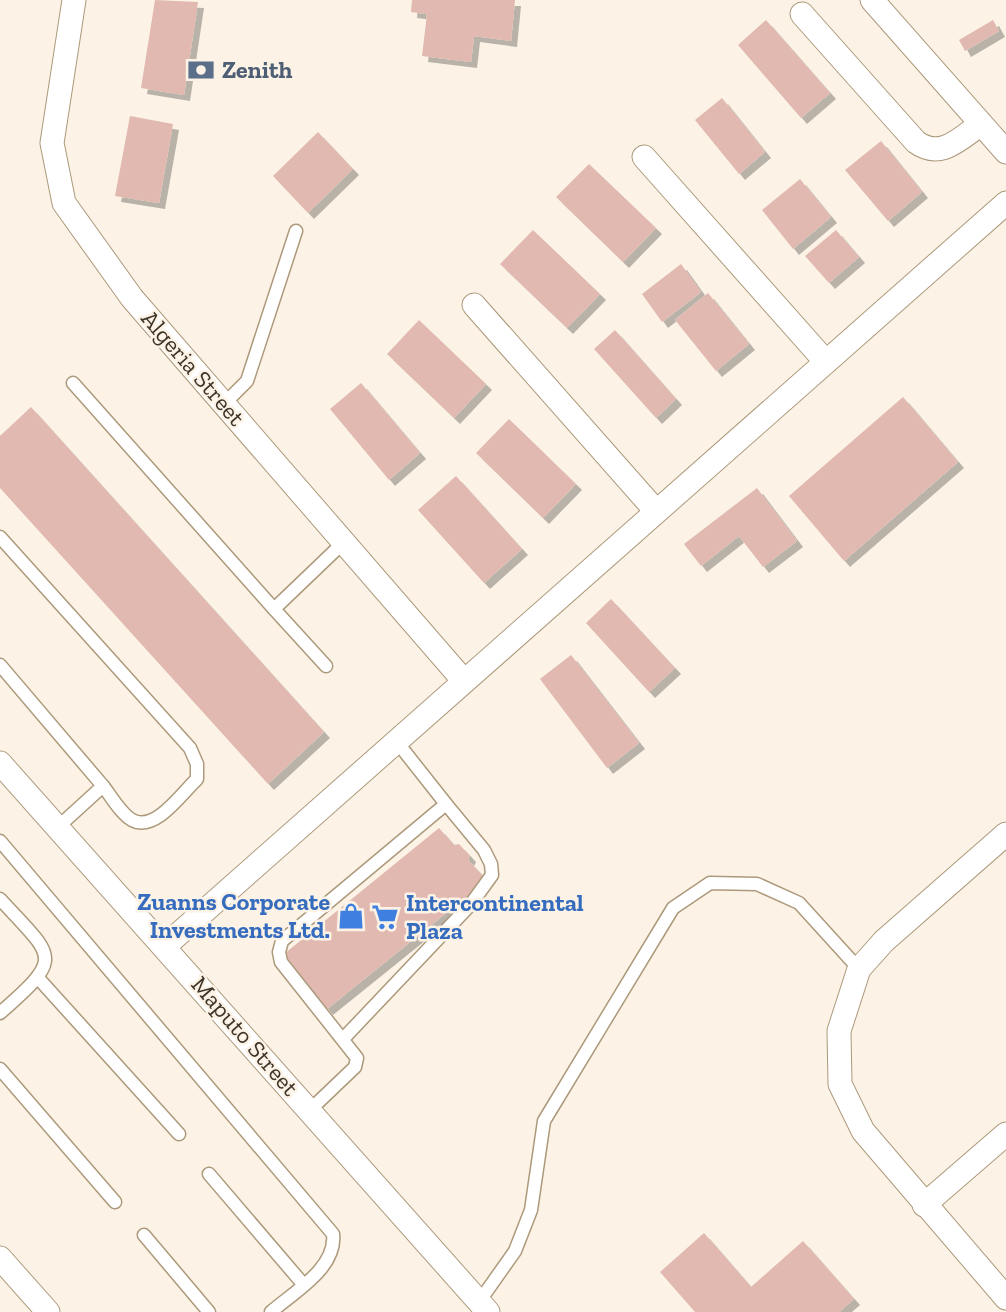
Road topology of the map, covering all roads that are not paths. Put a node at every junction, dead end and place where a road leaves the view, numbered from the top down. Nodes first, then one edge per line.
1 (74, 0) edge
2 (872, 0) edge
3 (802, 14) dead end
4 (981, 124) junction
5 (1006, 152) edge
6 (645, 157) dead end
7 (1006, 203) edge
8 (296, 232) dead end
9 (474, 305) dead end
10 (826, 362) junction
11 (73, 383) dead end
12 (224, 404) junction
13 (656, 510) junction
14 (0, 537) edge
15 (344, 542) junction
16 (274, 609) junction
17 (0, 665) edge
18 (326, 666) dead end
19 (464, 681) junction
20 (397, 742) junction
21 (0, 763) edge
22 (103, 786) junction
23 (446, 804) junction
24 (58, 827) junction
25 (1006, 834) edge
26 (0, 841) edge
27 (0, 900) edge
28 (165, 946) junction
29 (859, 970) junction
30 (39, 979) junction
31 (0, 1013) edge
32 (343, 1039) junction
33 (0, 1069) edge
34 (310, 1110) junction
35 (178, 1134) dead end
36 (1006, 1134) edge
37 (209, 1174) dead end
38 (116, 1202) dead end
39 (924, 1205) junction
40 (144, 1235) dead end
41 (0, 1258) edge
42 (303, 1284) junction
43 (1006, 1298) edge
44 (484, 1307) edge
45 (48, 1312) edge
46 (209, 1312) edge
47 (271, 1312) edge

1 - 12 street, Algeria Street
2 - 4 street
3 - 4 street
4 - 5 street
6 - 10 street
7 - 10 street
8 - 12 lane
9 - 13 street
10 - 13 street
11 - 16 lane
12 - 15 street, Algeria Street
13 - 19 street
14 - 22 lane
15 - 16 lane
15 - 19 street, Algeria Street
16 - 18 lane
17 - 22 lane
19 - 20 street
20 - 23 lane
20 - 28 street
21 - 24 street, Maputo Street
22 - 24 lane
23 - 32 lane
23 - 32 lane
24 - 28 street, Maputo Street
25 - 29 street
26 - 42 lane
27 - 30 lane
28 - 34 street, Maputo Street
29 - 39 street
29 - 44 lane
30 - 31 lane
30 - 35 lane
32 - 34 lane
33 - 38 lane
34 - 44 street, Maputo Street
36 - 39 street
37 - 42 lane
39 - 43 street
40 - 46 lane
41 - 45 street
42 - 47 lane

